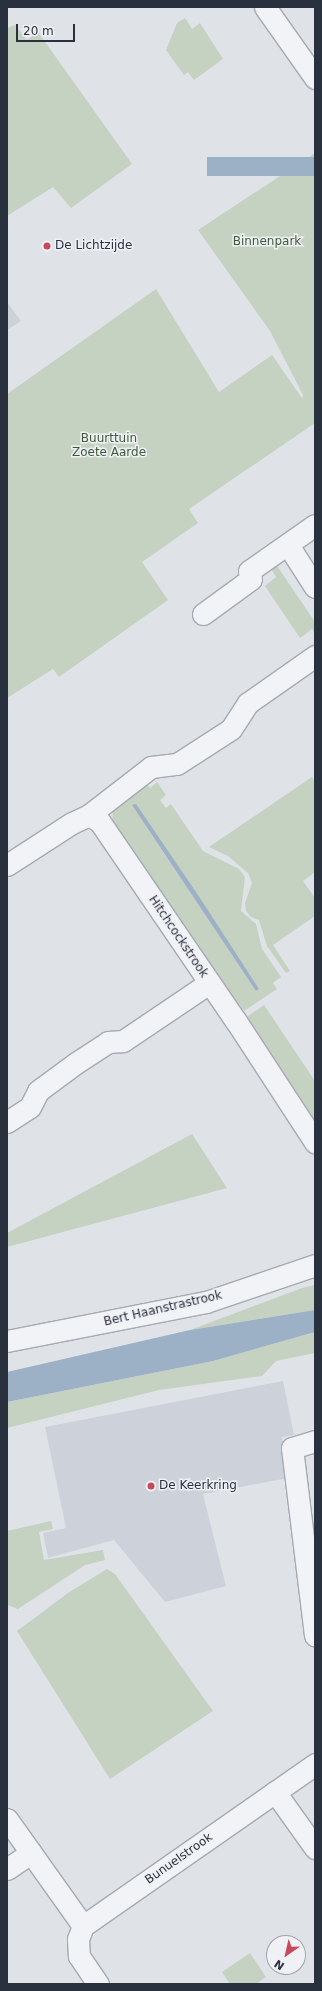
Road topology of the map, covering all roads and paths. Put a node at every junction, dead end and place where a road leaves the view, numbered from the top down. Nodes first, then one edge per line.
1 (265, 7) edge
2 (315, 78) edge
3 (315, 524) edge
4 (288, 545) junction
5 (315, 586) edge
6 (204, 614) dead end
7 (315, 656) edge
8 (89, 815) junction
9 (7, 866) edge
10 (209, 983) junction
11 (7, 1122) edge
12 (315, 1142) edge
13 (315, 1264) edge
14 (7, 1341) edge
15 (315, 1441) edge
16 (315, 1636) edge
17 (315, 1764) edge
18 (275, 1792) junction
19 (7, 1819) edge
20 (315, 1848) edge
21 (30, 1854) junction
22 (7, 1869) edge
23 (82, 1926) junction
24 (98, 1984) edge

1 - 2 street
3 - 4 street
4 - 5 street
4 - 6 street
7 - 8 street
8 - 9 street
8 - 10 street, Hitchcockstrook
10 - 11 street
10 - 12 street, Hitchcockstrook
13 - 14 street, Bert Haanstrastrook
15 - 16 street
17 - 18 street, Bunuelstrook
18 - 20 street
18 - 23 street, Bunuelstrook
19 - 21 street
21 - 22 street
21 - 23 street
23 - 24 street

